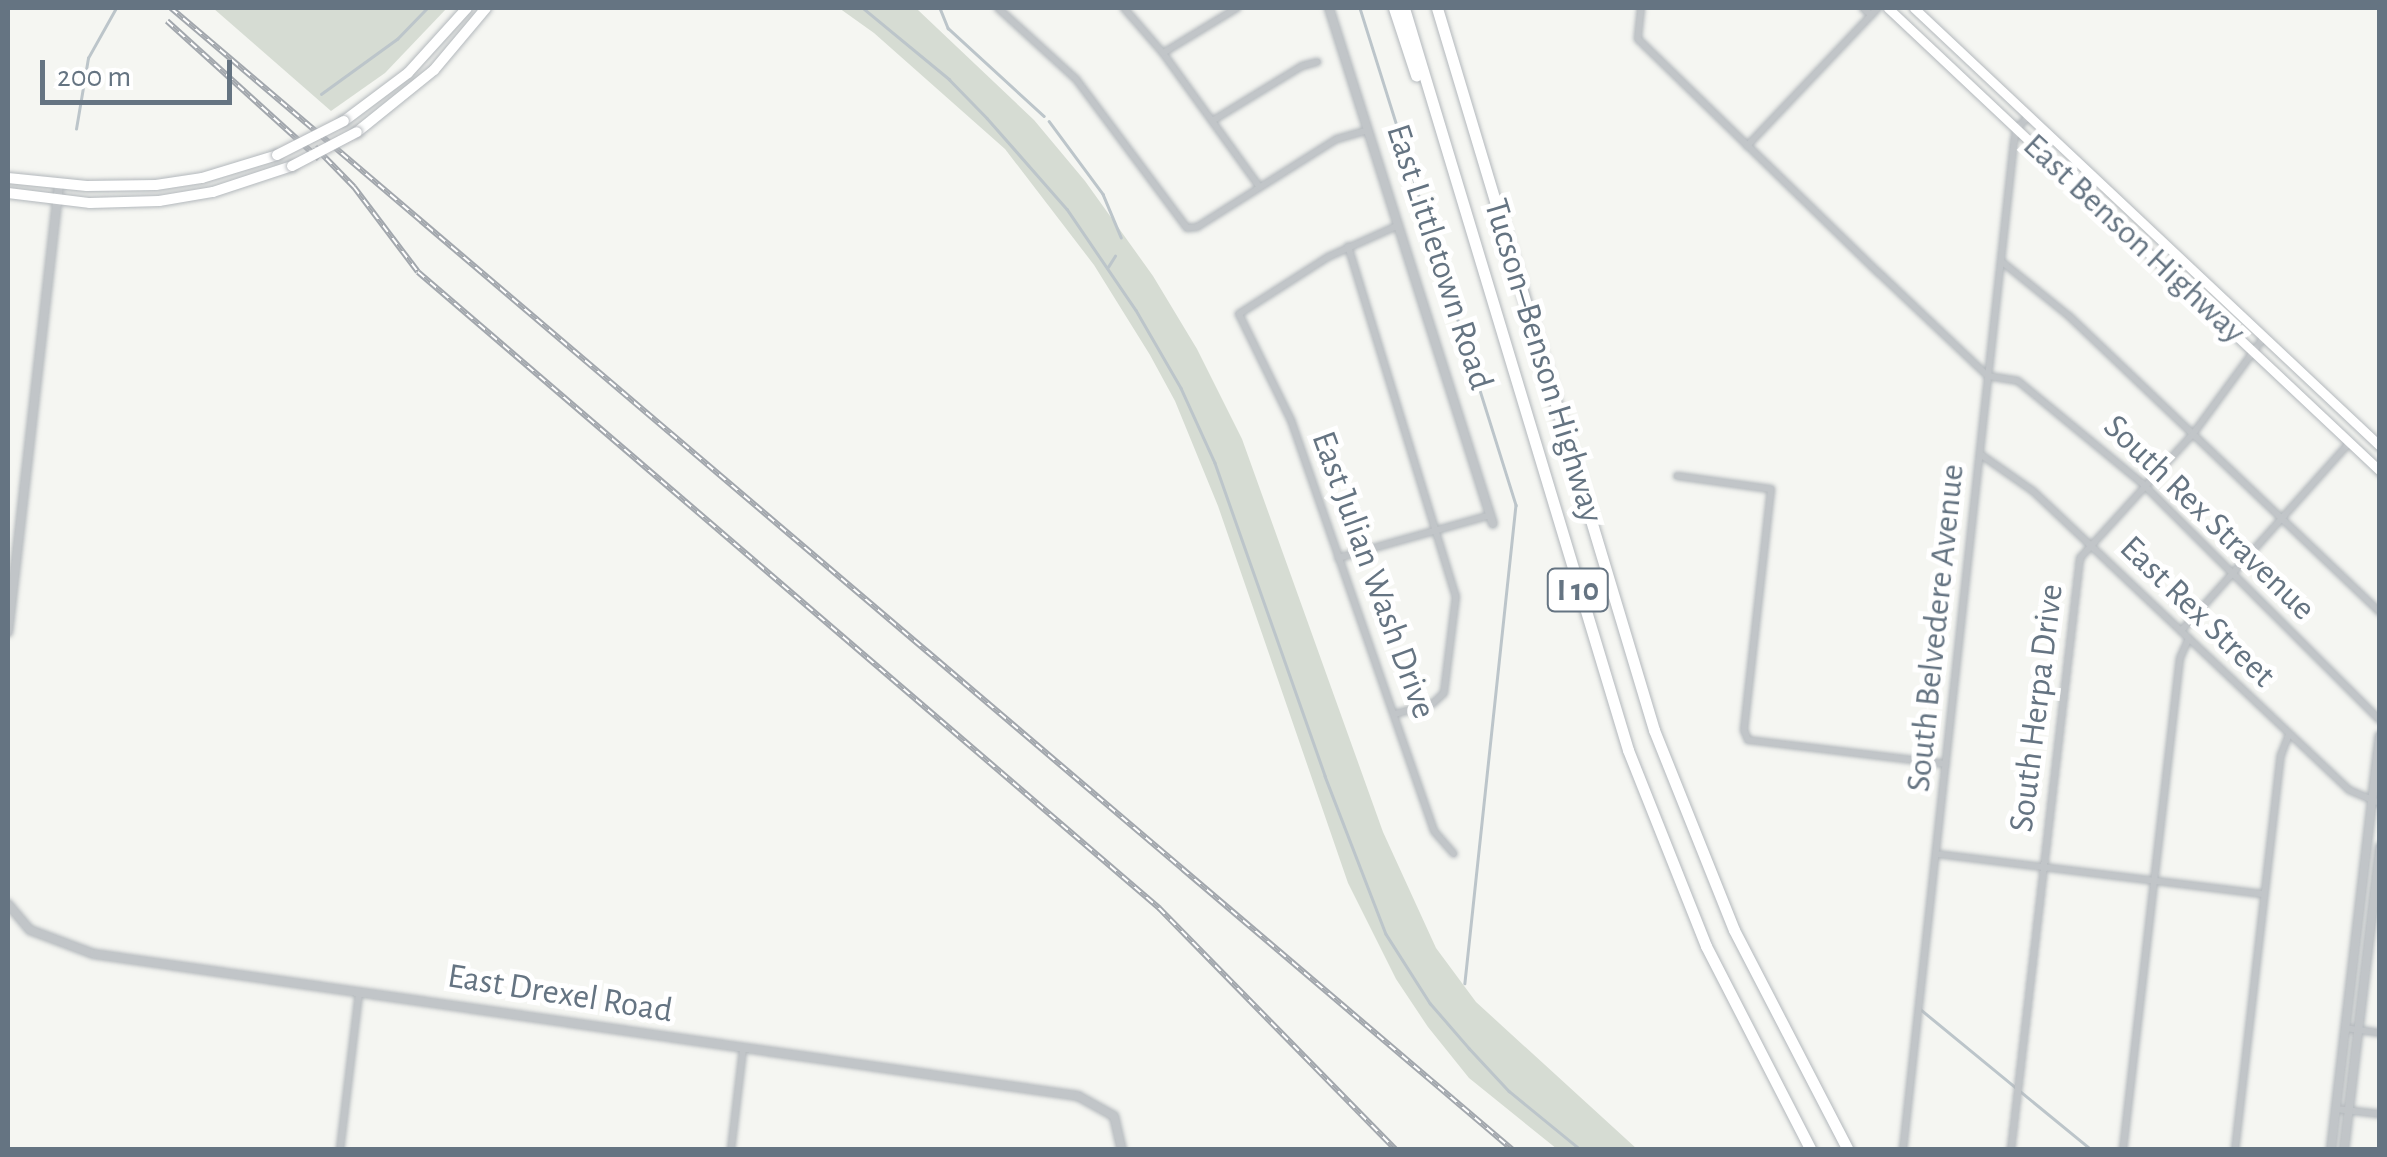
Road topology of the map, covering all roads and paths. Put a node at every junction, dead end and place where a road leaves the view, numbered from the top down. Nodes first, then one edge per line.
1 (466, 8) edge
2 (486, 8) edge
3 (998, 8) edge
4 (1124, 8) edge
5 (1237, 8) edge
6 (1330, 8) edge
7 (1394, 8) edge
8 (1404, 8) edge
9 (1437, 8) edge
10 (1445, 8) edge
11 (1641, 8) edge
12 (1863, 8) edge
13 (1878, 8) edge
14 (1888, 8) edge
15 (1914, 8) edge
16 (1871, 14) junction
17 (1163, 53) junction
18 (1318, 62) dead end
19 (1468, 109) junction
20 (2029, 116) junction
21 (1212, 121) junction
22 (2016, 129) junction
23 (1370, 130) junction
24 (1747, 146) junction
25 (8, 178) edge
26 (59, 184) junction
27 (1259, 186) junction
28 (8, 194) edge
29 (57, 200) junction
30 (1399, 225) junction
31 (1348, 246) junction
32 (2001, 261) junction
33 (1491, 300) junction
34 (2264, 337) junction
35 (2253, 351) junction
36 (1988, 376) junction
37 (2194, 434) junction
38 (2350, 442) junction
39 (2380, 446) edge
40 (1980, 454) junction
41 (2380, 470) edge
42 (1677, 476) dead end
43 (2144, 485) junction
44 (1492, 520) joint
45 (2281, 520) junction
46 (1438, 530) junction
47 (2090, 544) junction
48 (1338, 558) junction
49 (2232, 572) junction
50 (2380, 612) edge
51 (2181, 630) junction
52 (8, 632) edge
53 (2188, 638) junction
54 (1395, 714) junction
55 (2380, 720) edge
56 (2290, 734) junction
57 (2380, 736) edge
58 (1946, 764) junction
59 (2376, 803) edge
60 (2366, 850) junction
61 (2379, 850) edge
62 (1454, 854) dead end
63 (1936, 854) junction
64 (2044, 867) junction
65 (2154, 880) junction
66 (2264, 894) junction
67 (8, 904) edge
68 (359, 991) junction
69 (2345, 1028) junction
70 (2358, 1030) junction
71 (2380, 1033) edge
72 (743, 1050) junction
73 (2336, 1109) junction
74 (2349, 1110) junction
75 (2380, 1114) edge
76 (340, 1150) edge
77 (731, 1150) edge
78 (1122, 1150) edge
79 (1811, 1150) edge
80 (1848, 1150) edge
81 (1902, 1150) edge
82 (2011, 1150) edge
83 (2123, 1150) edge
84 (2235, 1150) edge
85 (2331, 1150) edge
86 (2344, 1150) edge

1 - 26 main road, bridge
2 - 29 main road, bridge
3 - 27 street
4 - 17 street
5 - 17 street
6 - 23 street, East Littletown Road
7 - 33 highway
8 - 33 highway, Tucson–Benson Highway / I 10
9 - 19 highway, Tucson–Benson Highway / I 10
10 - 19 highway
11 - 24 street
12 - 16 street
13 - 16 street
14 - 22 main road, East Benson Highway
15 - 20 main road, East Benson Highway
16 - 24 street
17 - 21 street
18 - 21 street
19 - 80 highway, Tucson–Benson Highway / I 10
20 - 22 street
20 - 34 main road, East Benson Highway
21 - 27 street
22 - 32 street, South Belvedere Avenue
22 - 35 main road, East Benson Highway
23 - 27 street
23 - 30 street, East Littletown Road
24 - 36 street
25 - 26 main road
26 - 29 street
28 - 29 main road
29 - 52 street
30 - 31 street
30 - 44 street, East Littletown Road
31 - 46 street
31 - 48 street, East Julian Wash Drive
32 - 36 street, South Belvedere Avenue
32 - 37 street
33 - 79 highway, Tucson–Benson Highway / I 10
34 - 35 street, South Herpa Drive
34 - 39 main road, East Benson Highway
35 - 37 street, South Herpa Drive
35 - 38 main road, East Benson Highway
36 - 40 street, South Belvedere Avenue
36 - 43 street, South Rex Stravenue
37 - 43 street, South Herpa Drive
37 - 45 street
38 - 41 main road, East Benson Highway
38 - 45 street
40 - 47 street, East Rex Street
40 - 58 street, South Belvedere Avenue
42 - 58 street
43 - 47 street, South Herpa Drive
43 - 49 street, South Rex Stravenue
44 - 46 street
45 - 49 street
45 - 50 street
46 - 48 street
46 - 54 street
47 - 51 street, East Rex Street
47 - 64 street, South Herpa Drive
48 - 54 street, East Julian Wash Drive
49 - 51 street
49 - 55 street, South Rex Stravenue
51 - 53 street, East Rex Street
53 - 56 street, East Rex Street
53 - 65 street
54 - 62 street, East Julian Wash Drive
56 - 59 street, East Rex Street
56 - 66 street
57 - 59 street
58 - 63 street, South Belvedere Avenue
59 - 60 street
60 - 61 street
60 - 69 street
61 - 70 street
63 - 64 street
63 - 81 street, South Belvedere Avenue
64 - 65 street
64 - 82 street, South Herpa Drive
65 - 66 street
65 - 83 street
66 - 84 street
67 - 68 street, East Drexel Road
68 - 72 street, East Drexel Road
68 - 76 street
69 - 70 street
69 - 73 street
70 - 71 street
70 - 74 street
72 - 77 street
72 - 78 street, East Drexel Road
73 - 74 street
73 - 85 street
74 - 75 street
74 - 86 street

